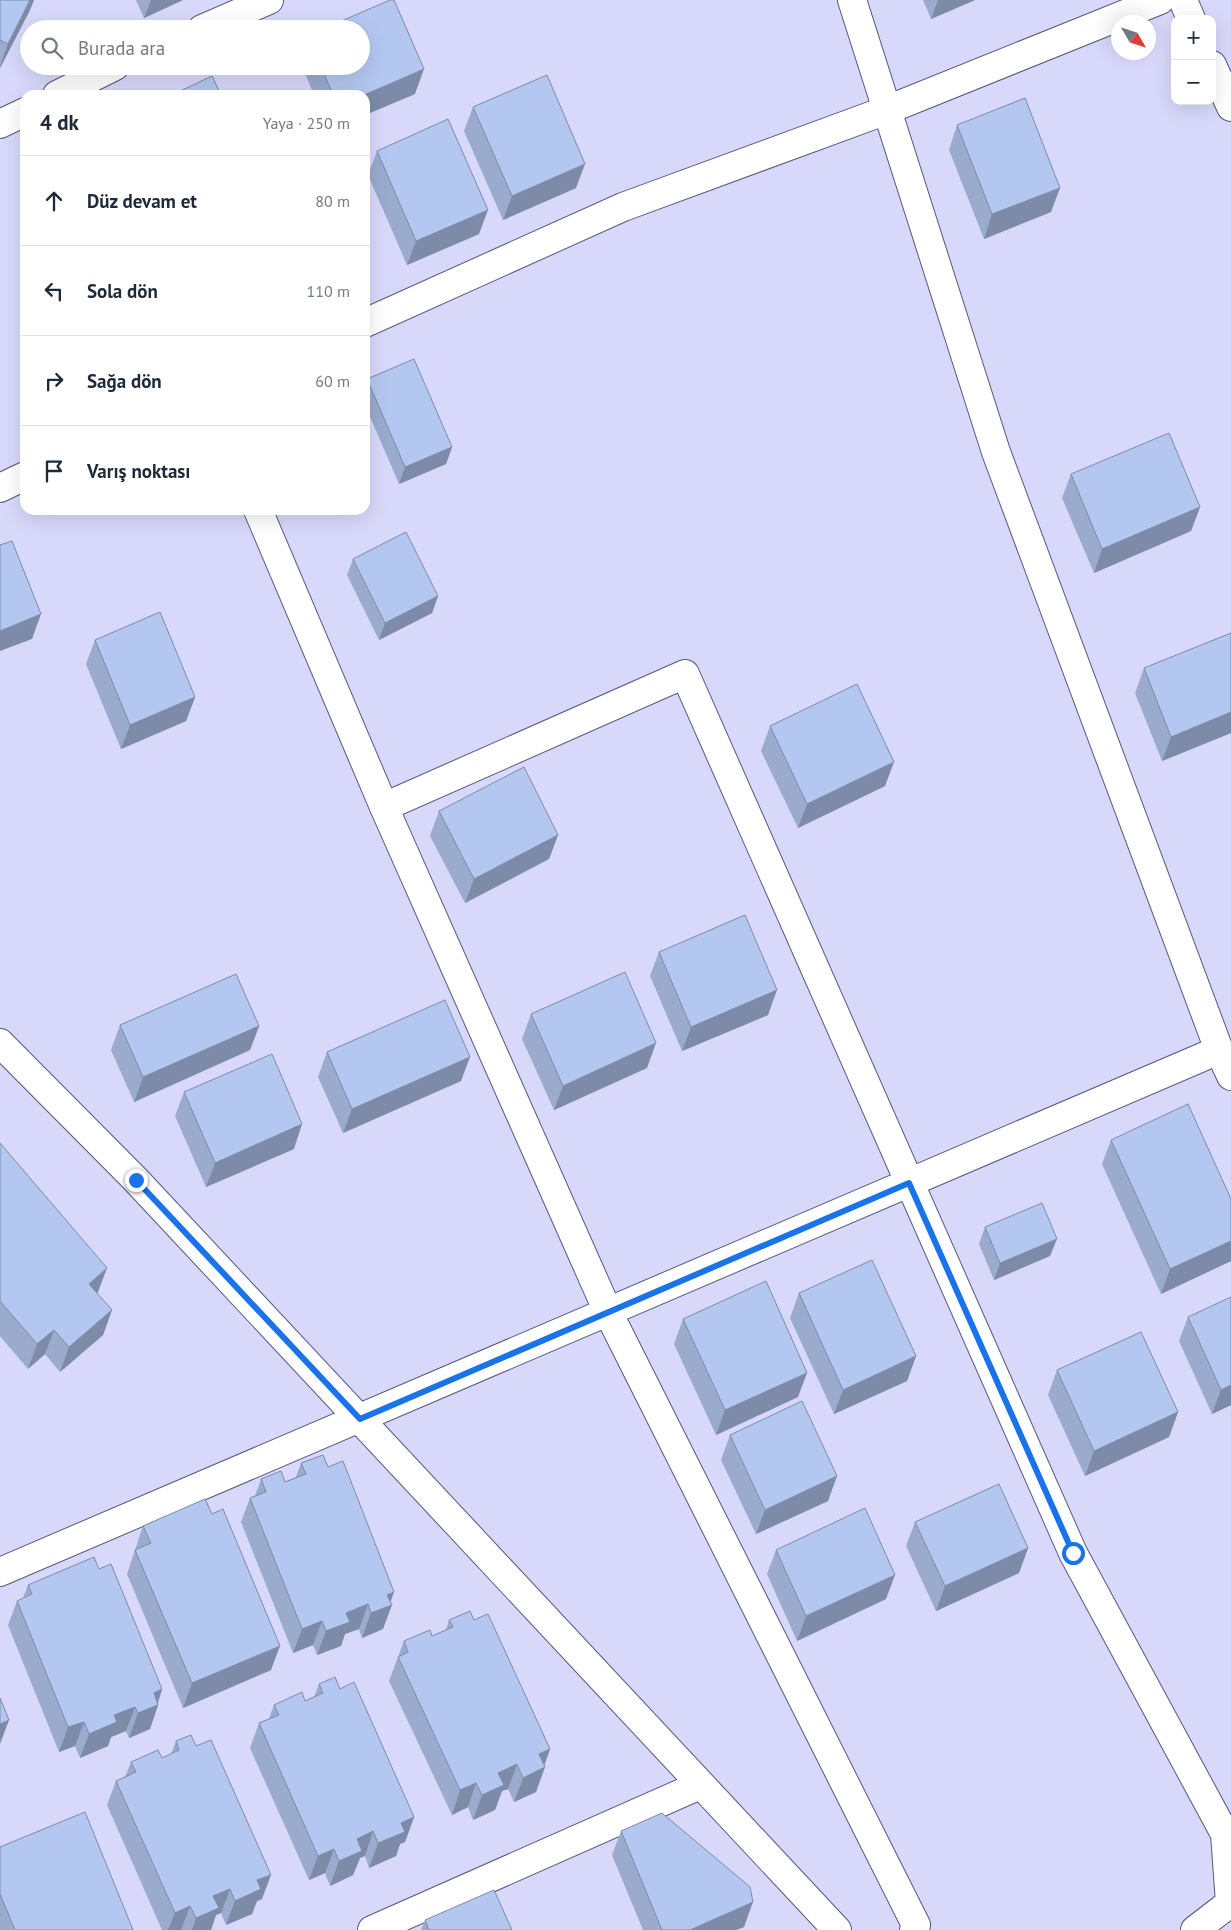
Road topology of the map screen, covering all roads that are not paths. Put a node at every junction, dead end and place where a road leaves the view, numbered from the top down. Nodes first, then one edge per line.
1 (269, 0) edge
2 (852, 0) edge
3 (1160, 0) edge
4 (1183, 0) edge
5 (1190, 15) edge
6 (223, 20) edge
7 (1216, 74) edge
8 (97, 75) edge
9 (67, 90) edge
10 (1231, 107) edge
11 (887, 110) junction
12 (20, 114) edge
13 (0, 124) edge
14 (370, 321) edge
15 (20, 478) edge
16 (0, 488) edge
17 (260, 515) edge
18 (384, 807) junction
19 (0, 1043) edge
20 (1219, 1050) junction
21 (1231, 1076) edge
22 (909, 1183) junction
23 (608, 1312) junction
24 (360, 1419) junction
25 (0, 1572) edge
26 (700, 1785) junction
27 (372, 1930) edge
28 (836, 1930) edge
29 (914, 1930) edge
30 (1195, 1930) edge

1 - 6 street
2 - 11 street
3 - 11 street
4 - 5 street
7 - 10 street
8 - 9 street
11 - 14 street
11 - 20 street
12 - 13 street
15 - 16 street
17 - 18 street
18 - 22 street
18 - 23 street
19 - 24 street
20 - 21 street
20 - 22 street
22 - 23 street
22 - 30 street
23 - 24 street
23 - 29 street
24 - 25 street
24 - 26 street
26 - 27 street
26 - 28 street

